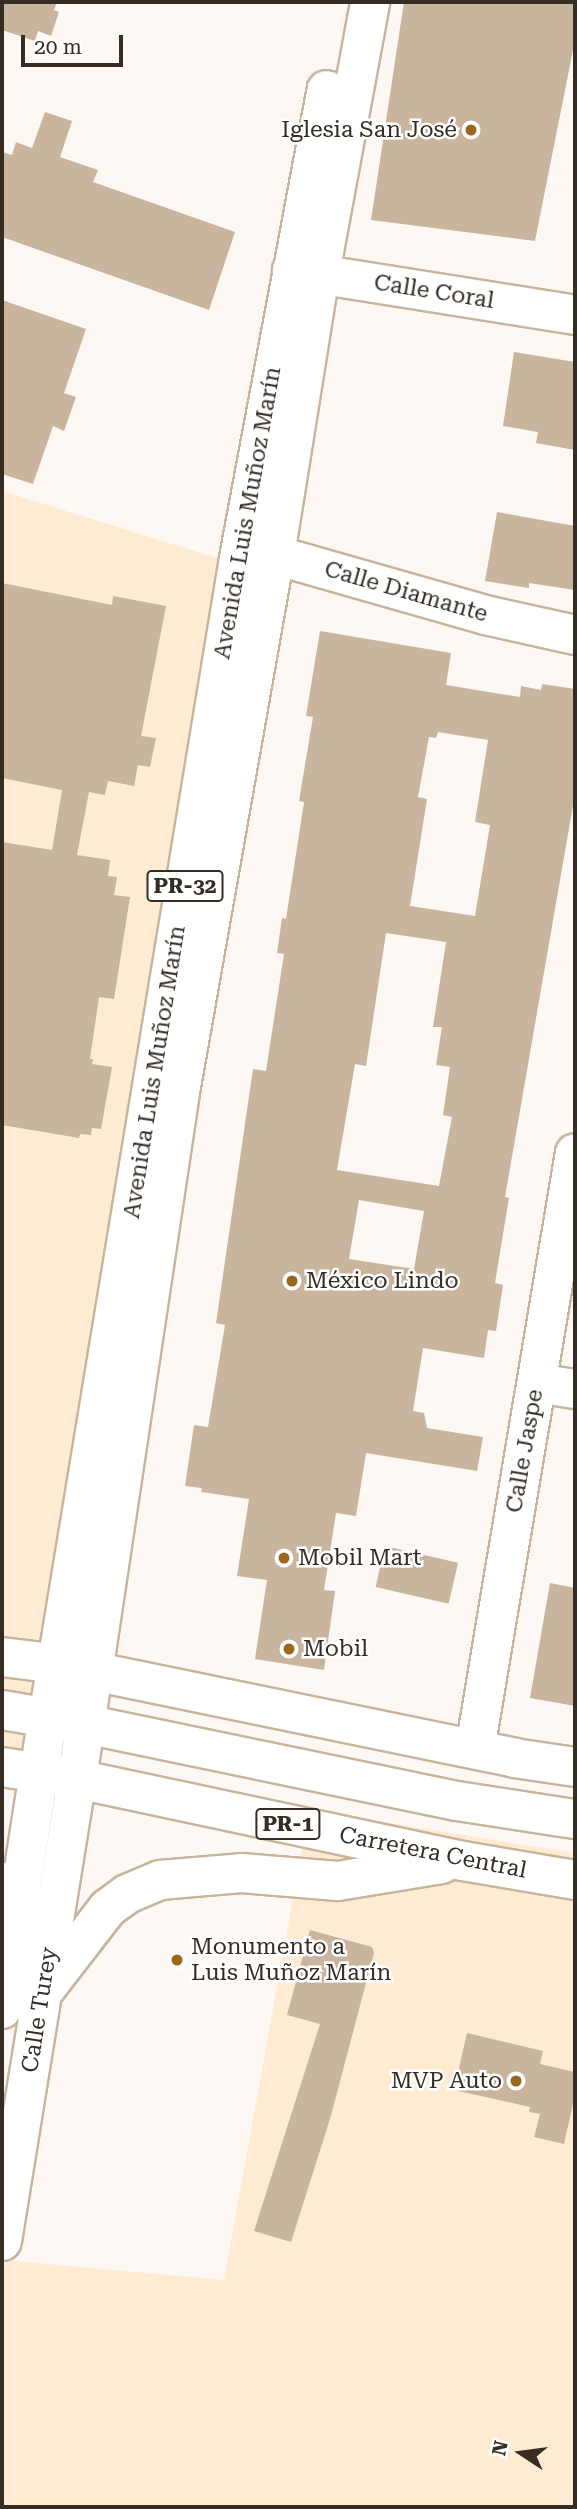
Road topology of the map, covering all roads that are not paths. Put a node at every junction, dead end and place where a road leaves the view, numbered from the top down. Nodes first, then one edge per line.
1 (345, 2) edge
2 (370, 2) edge
3 (306, 271) junction
4 (575, 315) edge
5 (275, 555) junction
6 (238, 565) junction
7 (575, 635) edge
8 (575, 1153) edge
9 (537, 1383) junction
10 (575, 1389) edge
11 (2, 1657) edge
12 (75, 1668) junction
13 (2, 1710) edge
14 (67, 1720) junction
15 (475, 1749) junction
16 (514, 1758) junction
17 (2, 1768) edge
18 (575, 1768) edge
19 (39, 1772) junction
20 (77, 1779) junction
21 (575, 1796) edge
22 (575, 1819) edge
23 (463, 1861) junction
24 (575, 1880) edge
25 (2, 1882) edge
26 (15, 1936) junction
27 (43, 1992) junction
28 (2, 2009) edge
29 (3, 2221) edge

1 - 3 main road, Avenida Luis Muñoz Marín / PR-32
2 - 3 main road, Avenida Luis Muñoz Marín / PR-32
3 - 4 main road, Calle Coral
3 - 5 main road, Avenida Luis Muñoz Marín / PR-32
3 - 6 main road, Avenida Luis Muñoz Marín / PR-32
5 - 6 main road
5 - 7 main road, Calle Diamante
5 - 12 main road, Avenida Luis Muñoz Marín / PR-32
6 - 12 main road, Avenida Luis Muñoz Marín / PR-32
8 - 9 main road, Calle Jaspe
9 - 10 main road
9 - 15 main road, Calle Jaspe
11 - 12 main road
12 - 14 main road
12 - 15 main road
13 - 14 main road
14 - 19 main road
14 - 20 main road, Calle Turey
14 - 22 main road
15 - 16 main road
16 - 18 main road
16 - 21 main road
17 - 19 main road, Carretera Central / PR-1
19 - 20 main road, Carretera Central / PR-1
19 - 26 main road, Calle Turey
20 - 23 main road, Carretera Central / PR-1
20 - 27 main road, Calle Turey
23 - 24 main road, Carretera Central / PR-1
23 - 27 main road
25 - 26 main road
26 - 28 main road, Calle Turey
27 - 29 main road, Calle Turey

